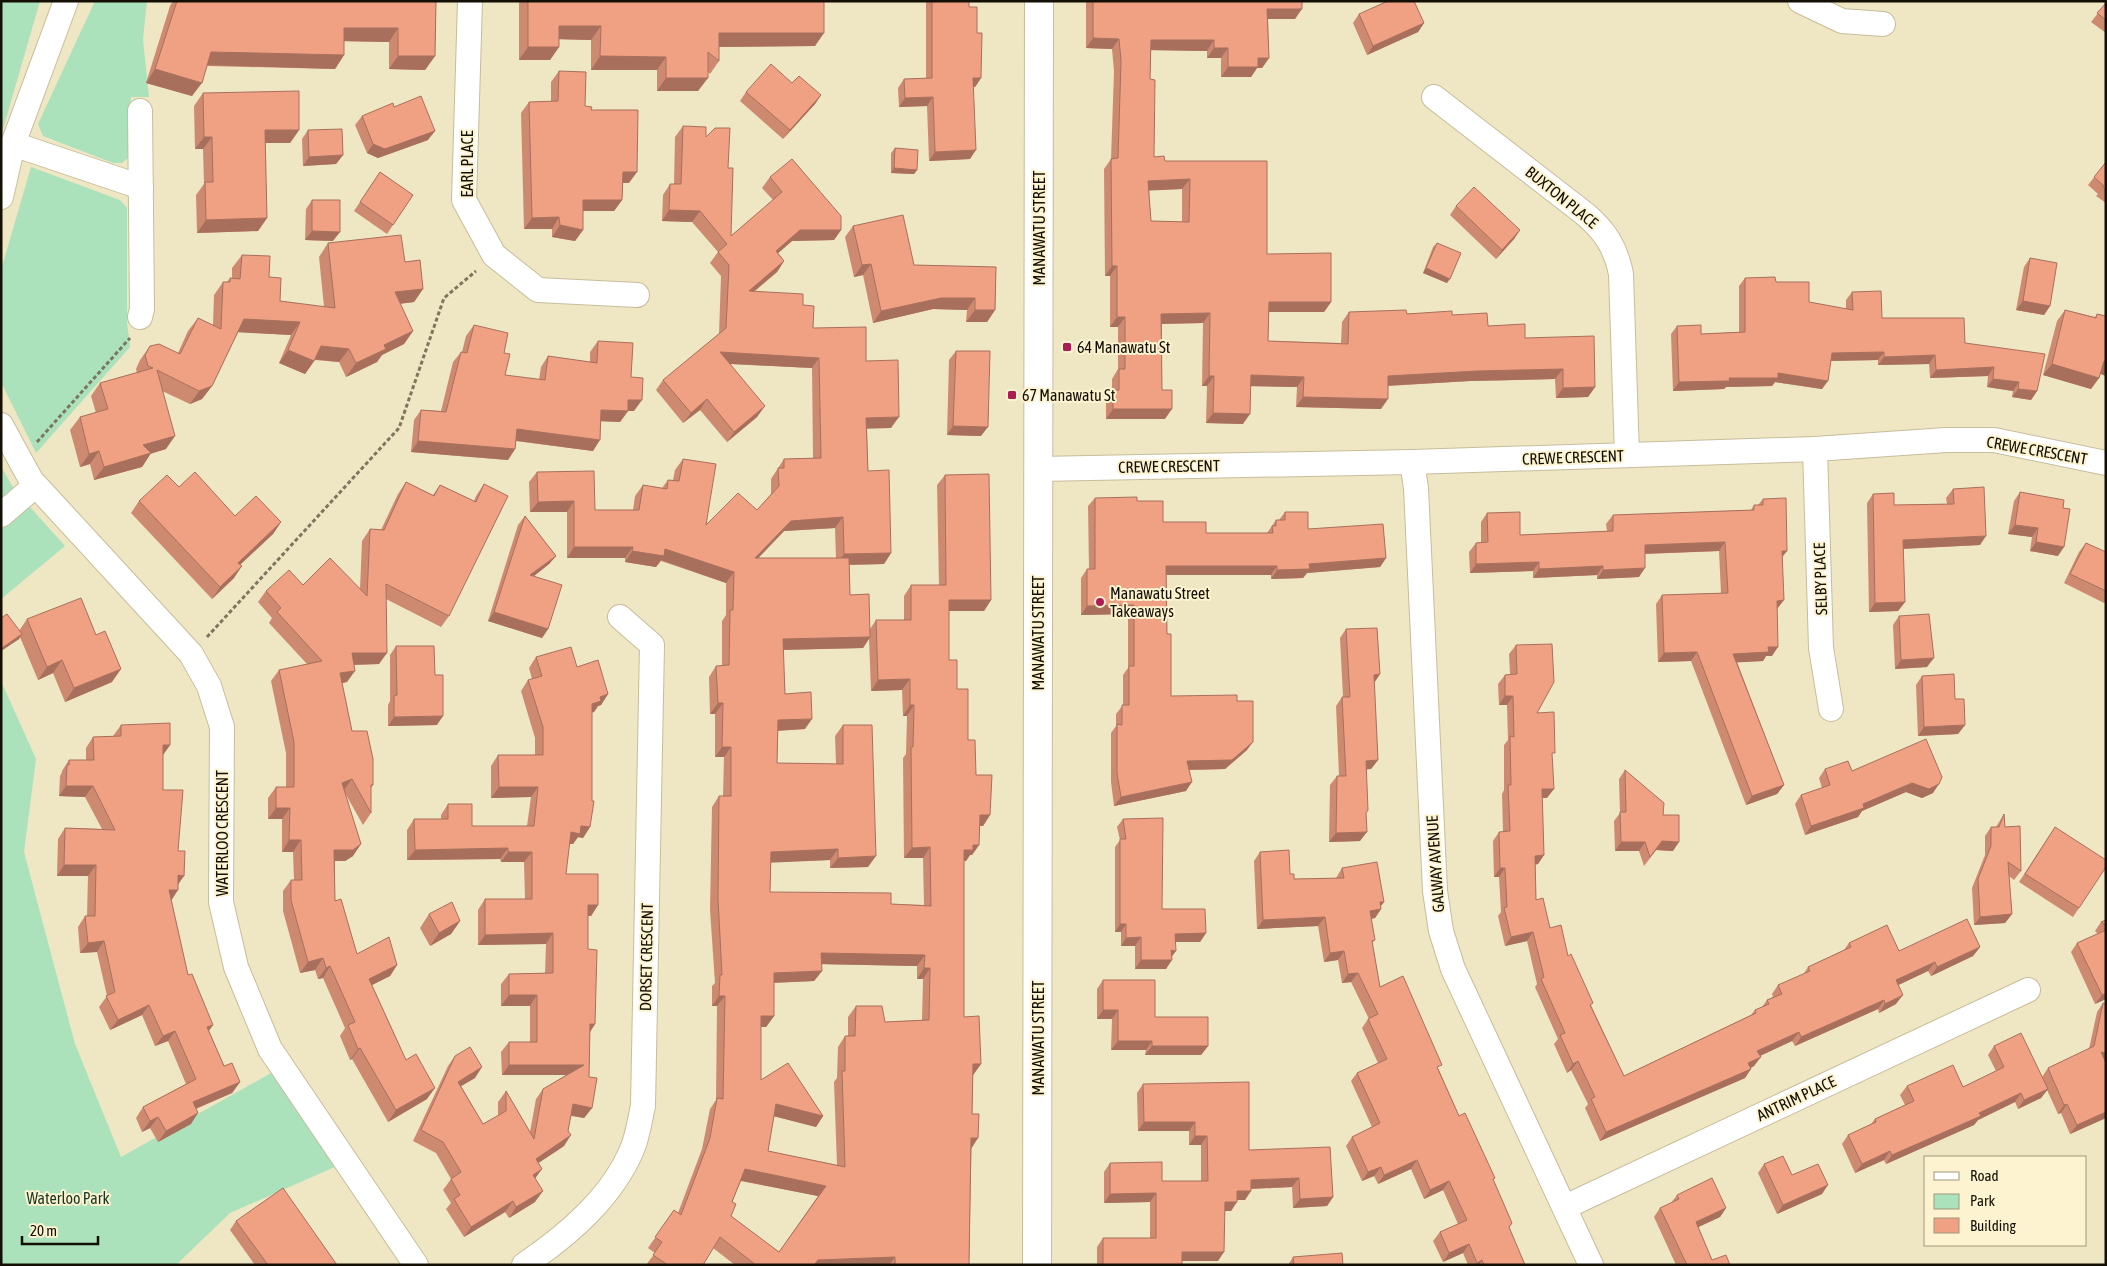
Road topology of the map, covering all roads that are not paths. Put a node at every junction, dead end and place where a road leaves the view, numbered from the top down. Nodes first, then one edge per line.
1 (66, 1) edge
2 (470, 1) edge
3 (1040, 1) edge
4 (1800, 1) edge
5 (1883, 24) dead end
6 (1434, 97) dead end
7 (140, 111) dead end
8 (14, 144) junction
9 (141, 187) junction
10 (1, 197) edge
11 (637, 295) dead end
12 (140, 317) dead end
13 (1, 425) edge
14 (1815, 449) junction
15 (1628, 455) junction
16 (1412, 462) junction
17 (2106, 463) edge
18 (1038, 469) junction
19 (35, 486) junction
20 (1, 515) edge
21 (620, 617) dead end
22 (1831, 709) dead end
23 (2028, 990) dead end
24 (1565, 1207) junction
25 (416, 1265) edge
26 (524, 1265) edge
27 (1038, 1265) edge
28 (1591, 1265) edge

1 - 8 street
2 - 11 street, EARL PLACE
3 - 18 street, MANAWATU STREET
4 - 5 street
6 - 15 street, BUXTON PLACE
7 - 9 street
8 - 9 street
8 - 10 street
9 - 12 street
13 - 19 street, WATERLOO CRESCENT
14 - 15 street, CREWE CRESCENT
14 - 17 street, CREWE CRESCENT
14 - 22 street, SELBY PLACE
15 - 16 street, CREWE CRESCENT
16 - 18 street, CREWE CRESCENT
16 - 24 street, GALWAY AVENUE
18 - 27 street, MANAWATU STREET
19 - 20 street
19 - 25 street, WATERLOO CRESCENT
21 - 26 street, DORSET CRESCENT
23 - 24 street, ANTRIM PLACE
24 - 28 street, GALWAY AVENUE

